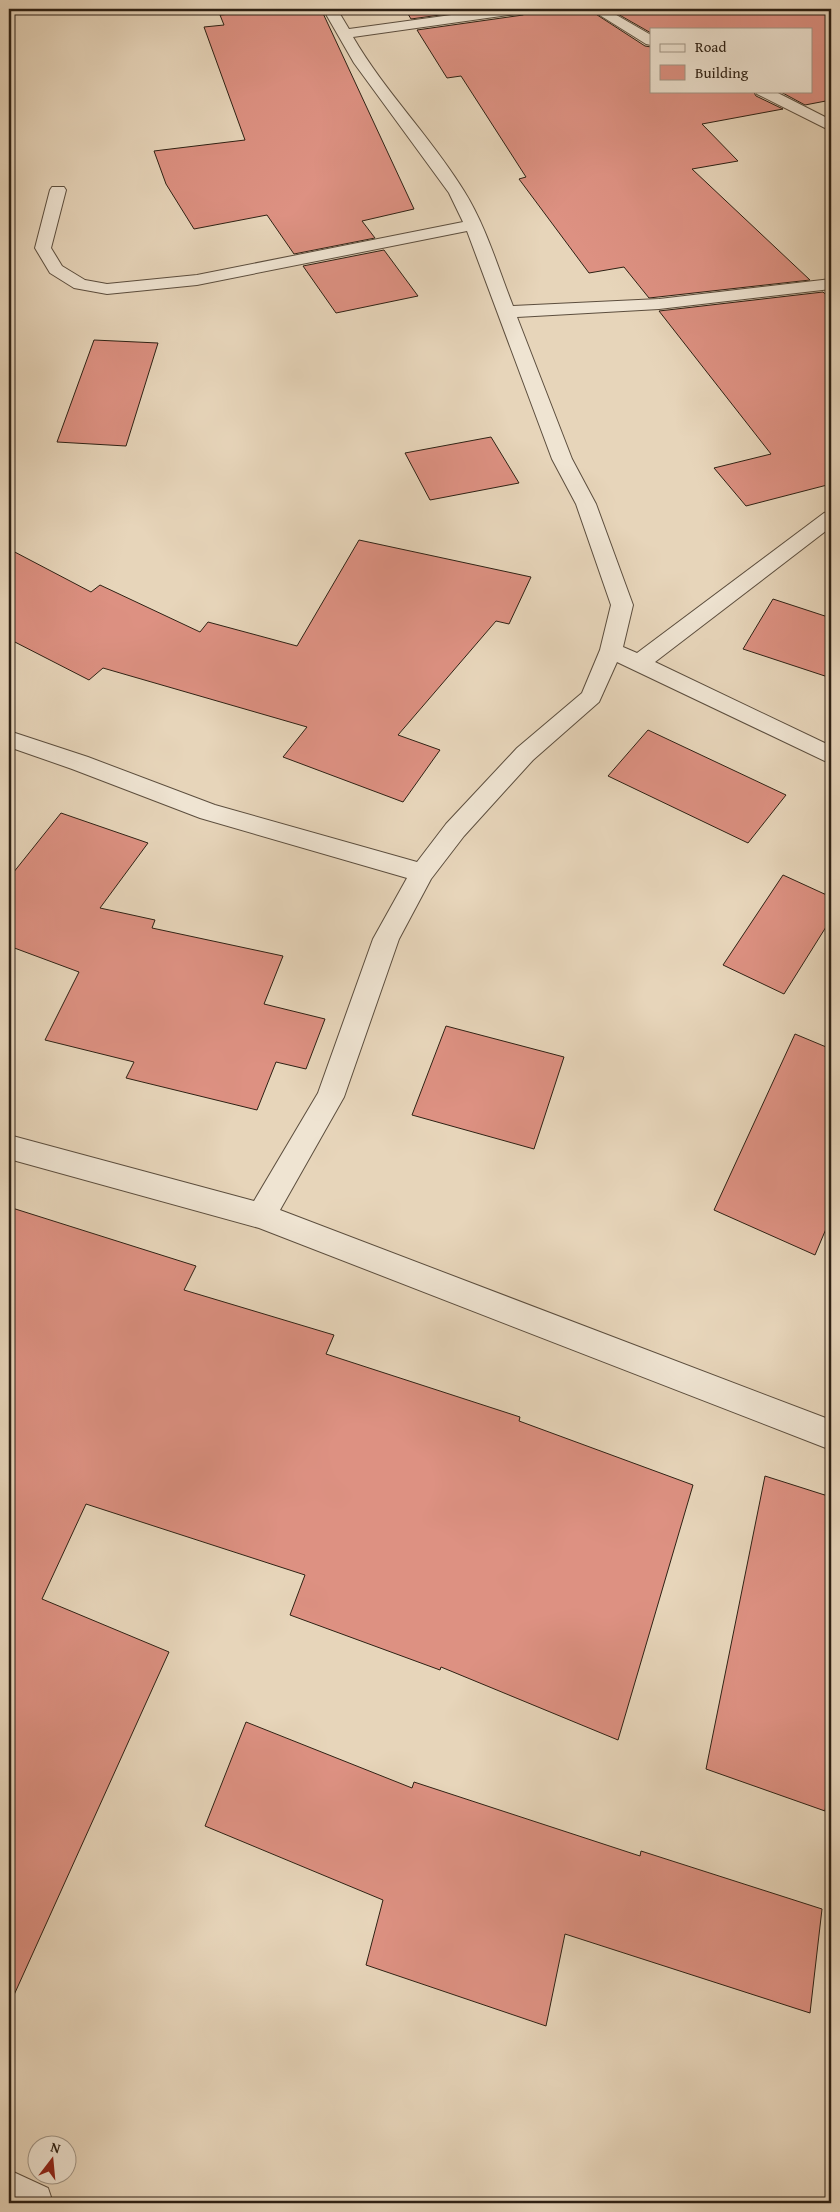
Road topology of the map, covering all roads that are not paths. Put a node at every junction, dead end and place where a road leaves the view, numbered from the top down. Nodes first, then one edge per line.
1 (330, 9) edge
2 (523, 9) edge
3 (597, 9) edge
4 (344, 34) junction
5 (650, 40) edge
6 (764, 92) edge
7 (831, 126) edge
8 (58, 190) dead end
9 (473, 225) junction
10 (831, 284) edge
11 (506, 312) junction
12 (831, 517) edge
13 (611, 650) junction
14 (639, 663) junction
15 (9, 739) edge
16 (831, 756) edge
17 (422, 873) junction
18 (9, 1147) edge
19 (261, 1216) junction
20 (831, 1435) edge
21 (9, 2190) edge
22 (33, 2203) edge

1 - 4 street
2 - 4 street
3 - 5 street
4 - 9 street
6 - 7 street
8 - 9 street
9 - 11 street
10 - 11 street
11 - 13 street
12 - 14 street
13 - 14 street
13 - 17 street
14 - 16 street
15 - 17 street
17 - 19 street
18 - 19 street
19 - 20 street
21 - 22 street

